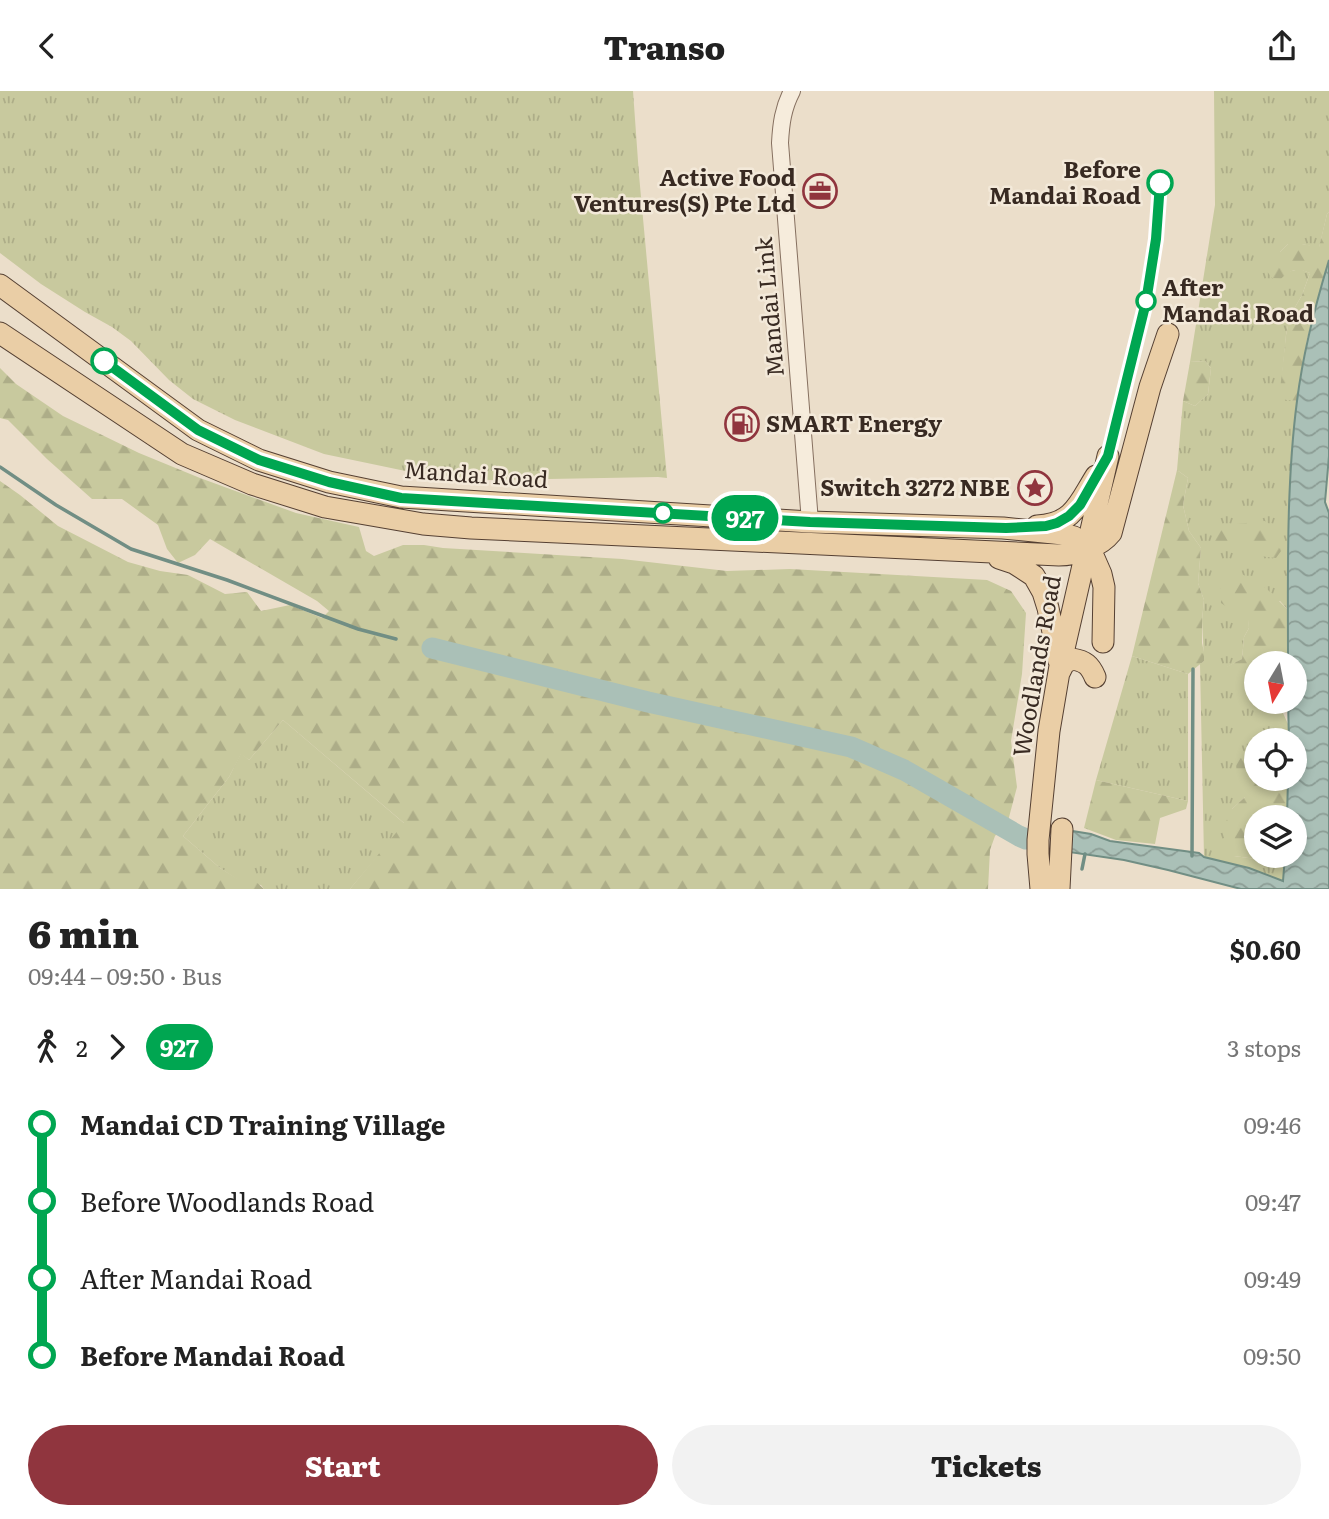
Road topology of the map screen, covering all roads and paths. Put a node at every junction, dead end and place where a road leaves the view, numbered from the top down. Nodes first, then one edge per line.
1 (792, 91) edge
2 (4, 288) edge
3 (0, 332) edge
4 (1168, 334) dead end
5 (1101, 486) junction
6 (570, 508) junction
7 (810, 522) junction
8 (1057, 523) junction
9 (1006, 528) junction
10 (591, 534) junction
11 (1086, 549) junction
12 (979, 551) junction
13 (1103, 642) dead end
14 (1060, 669) junction
15 (1095, 677) dead end
16 (1062, 829) dead end
17 (1041, 889) edge
18 (1059, 889) edge

1 - 7 street, Mandai Link
2 - 3 main road
2 - 6 main road, Mandai Road
3 - 10 main road
4 - 11 main road
5 - 8 main road
5 - 8 main road, Woodlands Road
5 - 11 main road, Woodlands Road
6 - 7 main road, Mandai Road
6 - 10 main road
7 - 9 main road, Mandai Road
8 - 9 main road
9 - 11 main road
10 - 12 main road
11 - 12 main road
11 - 13 main road
11 - 14 main road, Woodlands Road
12 - 14 main road
14 - 15 main road
14 - 17 main road, Woodlands Road
16 - 18 main road

